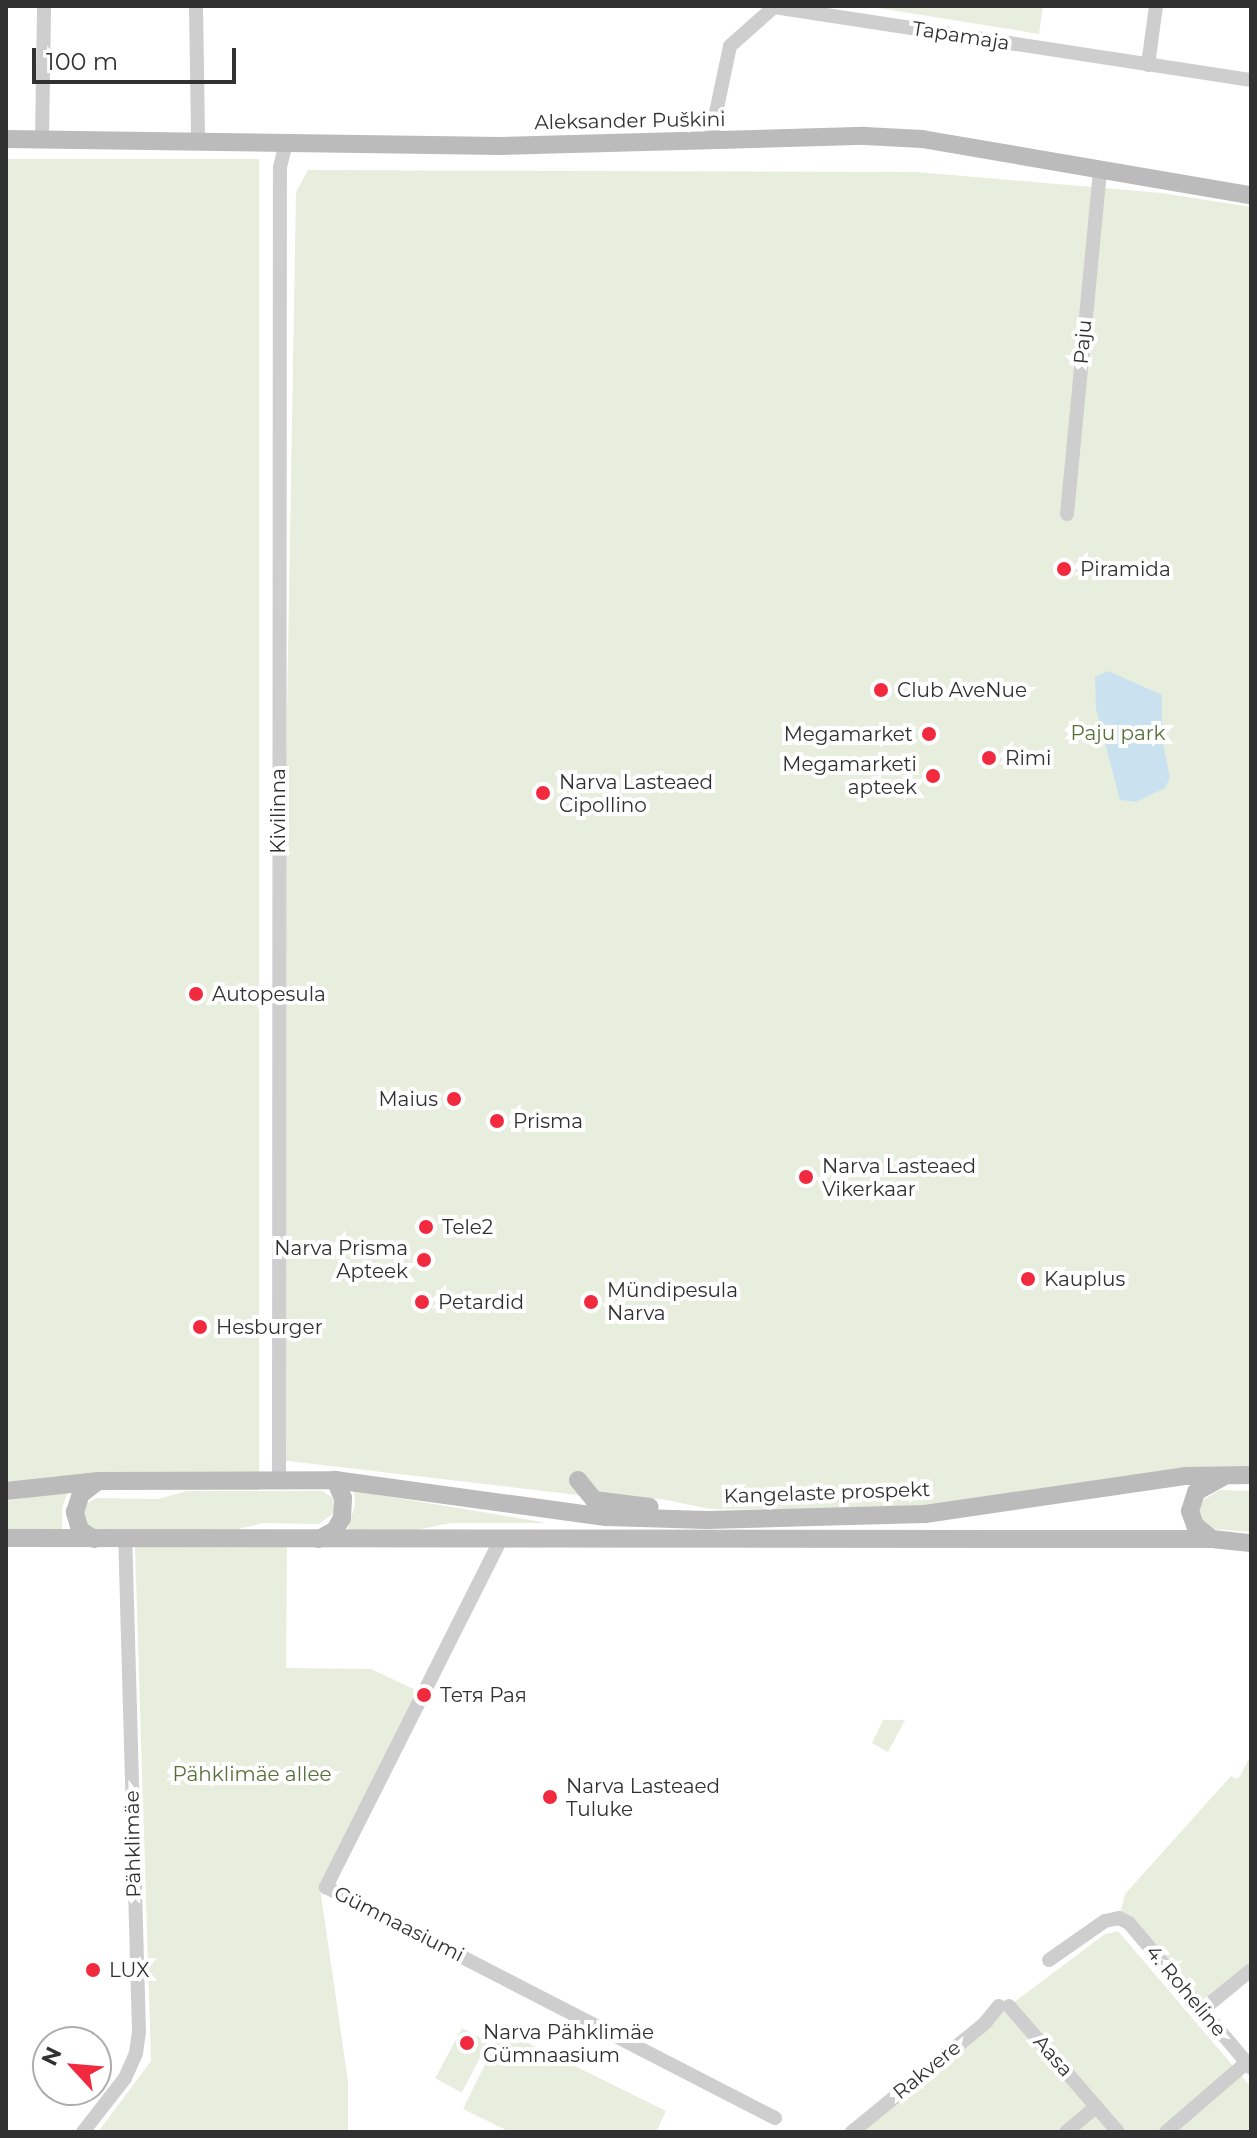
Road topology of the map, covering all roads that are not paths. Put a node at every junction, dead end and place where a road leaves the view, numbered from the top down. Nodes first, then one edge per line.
1 (44, 6) edge
2 (196, 6) edge
3 (1156, 6) edge
4 (774, 7) edge
5 (1148, 65) junction
6 (1251, 80) edge
7 (6, 139) edge
8 (42, 139) junction
9 (198, 139) junction
10 (710, 141) junction
11 (286, 143) junction
12 (1100, 169) junction
13 (1251, 195) edge
14 (1067, 514) dead end
15 (1251, 1475) edge
16 (1225, 1476) junction
17 (279, 1480) junction
18 (335, 1480) junction
19 (578, 1480) dead end
20 (98, 1481) junction
21 (6, 1491) edge
22 (573, 1513) junction
23 (707, 1520) junction
24 (6, 1538) edge
25 (125, 1538) junction
26 (94, 1539) junction
27 (319, 1539) junction
28 (501, 1539) junction
29 (567, 1539) junction
30 (1212, 1539) junction
31 (1251, 1543) edge
32 (1049, 1960) dead end
33 (1251, 1970) edge
34 (1004, 2006) joint
35 (1202, 2010) junction
36 (1249, 2065) edge
37 (1096, 2107) junction
38 (775, 2118) dead end
39 (83, 2132) edge
40 (852, 2132) edge
41 (1066, 2132) edge
42 (1118, 2132) edge
43 (1166, 2132) edge

1 - 8 street
2 - 9 street
3 - 5 street
4 - 5 street, Tapamaja
4 - 10 street
5 - 6 street, Tapamaja
7 - 8 main road, Aleksander Puškini
8 - 9 main road, Aleksander Puškini
9 - 11 main road, Aleksander Puškini
10 - 11 main road, Aleksander Puškini
10 - 12 main road, Aleksander Puškini
11 - 17 street, Kivilinna
12 - 13 main road, Aleksander Puškini
12 - 14 street, Paju
15 - 16 main road, Kangelaste prospekt
16 - 23 main road, Kangelaste prospekt
16 - 30 main road
17 - 18 main road, Kangelaste prospekt
17 - 20 main road, Kangelaste prospekt
18 - 22 main road, Kangelaste prospekt
18 - 27 main road
19 - 23 main road
20 - 21 main road, Kangelaste prospekt
20 - 26 main road
22 - 23 main road, Kangelaste prospekt
22 - 29 main road
24 - 26 main road
25 - 26 main road
25 - 27 main road
25 - 39 street, Pähklimäe
27 - 28 main road
28 - 29 main road
28 - 38 street, Gümnaasiumi
29 - 30 main road
30 - 31 main road
32 - 35 street, 4. Roheline
33 - 35 street
34 - 37 street, Aasa
34 - 40 street, Rakvere
35 - 36 street, 4. Roheline
36 - 43 street
37 - 41 street
37 - 42 street, Aasa

